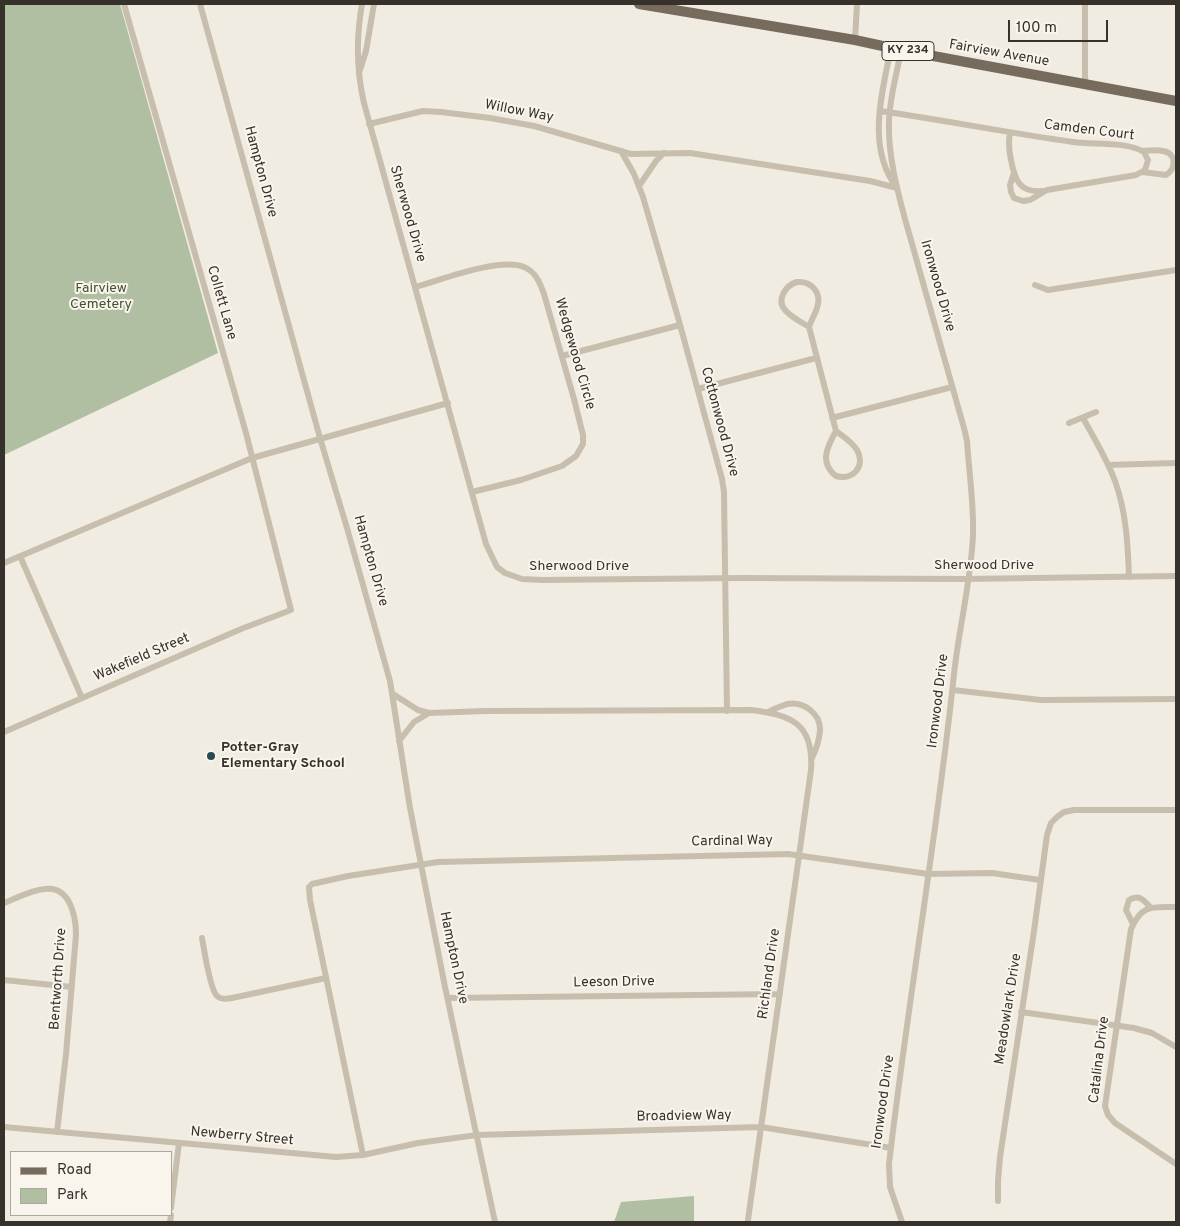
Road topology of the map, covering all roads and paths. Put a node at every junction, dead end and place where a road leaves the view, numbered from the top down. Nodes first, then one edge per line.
1 (124, 4) edge
2 (200, 4) edge
3 (362, 4) edge
4 (374, 4) edge
5 (639, 4) edge
6 (857, 4) edge
7 (1085, 4) edge
8 (678, 6) edge
9 (855, 40) junction
10 (891, 48) junction
11 (901, 50) junction
12 (359, 74) junction
13 (1085, 84) junction
14 (1176, 101) edge
15 (880, 111) junction
16 (890, 113) junction
17 (369, 124) junction
18 (1010, 133) junction
19 (621, 151) junction
20 (1142, 151) junction
21 (664, 153) junction
22 (1142, 172) junction
23 (1014, 173) junction
24 (639, 186) junction
25 (897, 188) junction
26 (1047, 190) junction
27 (1176, 270) edge
28 (1035, 285) dead end
29 (415, 287) junction
30 (680, 325) junction
31 (809, 327) junction
32 (562, 356) junction
33 (816, 358) junction
34 (952, 386) junction
35 (698, 389) junction
36 (448, 403) junction
37 (1096, 412) dead end
38 (832, 418) junction
39 (1083, 418) junction
40 (1069, 423) dead end
41 (836, 431) junction
42 (320, 438) junction
43 (252, 458) junction
44 (1176, 463) edge
45 (1108, 465) junction
46 (472, 492) junction
47 (20, 556) junction
48 (4, 564) edge
49 (1176, 576) edge
50 (1129, 577) junction
51 (726, 578) junction
52 (969, 579) junction
53 (291, 610) joint
54 (953, 690) junction
55 (394, 694) junction
56 (82, 698) junction
57 (1176, 699) edge
58 (727, 711) junction
59 (767, 712) junction
60 (429, 713) junction
61 (4, 732) edge
62 (398, 741) junction
63 (812, 760) junction
64 (1176, 810) edge
65 (800, 854) junction
66 (422, 864) junction
67 (928, 874) junction
68 (1040, 880) junction
69 (4, 903) edge
70 (1150, 907) junction
71 (1176, 907) edge
72 (1133, 924) junction
73 (202, 938) dead end
74 (326, 978) junction
75 (4, 980) edge
76 (72, 987) junction
77 (780, 994) junction
78 (448, 998) junction
79 (1021, 1012) junction
80 (1117, 1025) junction
81 (1176, 1047) edge
82 (4, 1127) edge
83 (761, 1127) junction
84 (56, 1132) junction
85 (477, 1135) junction
86 (179, 1144) junction
87 (891, 1148) junction
88 (363, 1155) junction
89 (1176, 1164) edge
90 (172, 1200) edge
91 (998, 1201) dead end
92 (748, 1220) dead end
93 (495, 1222) edge
94 (902, 1222) edge

1 - 43 street, Collett Lane
2 - 42 street, Hampton Drive
3 - 12 street, Sherwood Drive
4 - 12 street, Sherwood Drive
5 - 8 main road, Fairview Avenue / KY 234
6 - 9 street
7 - 13 street
8 - 9 main road, Fairview Avenue / KY 234
9 - 10 main road, Fairview Avenue / KY 234
10 - 11 main road, Fairview Avenue / KY 234
10 - 15 street, Ironwood Drive
11 - 13 main road, Fairview Avenue / KY 234
11 - 16 street, Ironwood Drive
12 - 17 street, Sherwood Drive
13 - 14 main road, Fairview Avenue / KY 234
15 - 16 street, Camden Court
15 - 25 street, Ironwood Drive
16 - 18 street, Camden Court
16 - 25 street, Ironwood Drive
17 - 19 street, Willow Way
17 - 29 street, Sherwood Drive
18 - 20 street, Camden Court
18 - 23 street
19 - 21 street, Willow Way
19 - 24 street, Cottonwood Drive
20 - 22 street, Camden Court
20 - 22 street
21 - 24 street
21 - 25 street, Willow Way
22 - 26 street
23 - 26 street
23 - 26 street
24 - 30 street, Cottonwood Drive
25 - 34 street, Ironwood Drive
27 - 28 street
29 - 32 street, Wedgewood Circle
29 - 36 street, Sherwood Drive
30 - 32 street
30 - 35 street, Cottonwood Drive
31 - 31 street
31 - 33 street
32 - 46 street, Wedgewood Circle
33 - 35 street
33 - 38 street
34 - 38 street
34 - 52 street, Ironwood Drive
35 - 51 street, Cottonwood Drive
36 - 42 street
36 - 46 street, Sherwood Drive
37 - 39 street
38 - 41 street
39 - 40 street
39 - 45 street
41 - 41 street
42 - 43 street
42 - 55 street, Hampton Drive
43 - 47 street
43 - 53 street, Collett Lane
44 - 45 street
45 - 50 street
46 - 51 street, Sherwood Drive
47 - 48 street
47 - 56 street
49 - 50 street, Sherwood Drive
50 - 52 street, Sherwood Drive
51 - 52 street, Sherwood Drive
51 - 58 street, Cottonwood Drive
52 - 54 street, Ironwood Drive
53 - 56 street, Wakefield Street
54 - 57 street
54 - 67 street, Ironwood Drive
55 - 60 street
55 - 62 street, Hampton Drive
56 - 61 street, Wakefield Street
58 - 59 street
58 - 60 street
59 - 63 street, Richland Drive
59 - 63 street
60 - 62 street
62 - 66 street, Hampton Drive
63 - 65 street, Richland Drive
64 - 68 street, Meadowlark Drive
65 - 66 street, Cardinal Way
65 - 67 street, Cardinal Way
65 - 77 street, Richland Drive
66 - 74 street, Cardinal Way
66 - 78 street, Hampton Drive
67 - 68 street, Cardinal Way
67 - 87 street, Ironwood Drive
68 - 79 street, Meadowlark Drive
69 - 76 street, Bentworth Drive
70 - 71 street
70 - 72 street
70 - 72 street
72 - 80 street, Catalina Drive
73 - 74 street
74 - 88 street
75 - 76 street
76 - 84 street, Bentworth Drive
77 - 78 street, Leeson Drive
77 - 83 street, Richland Drive
78 - 85 street, Hampton Drive
79 - 80 street
79 - 91 street, Meadowlark Drive
80 - 81 street
80 - 89 street, Catalina Drive
82 - 84 street, Newberry Street
83 - 85 street, Broadview Way
83 - 87 street, Broadview Way
83 - 92 street, Richland Drive
84 - 86 street, Newberry Street
85 - 88 street, Newberry Street
85 - 93 street, Hampton Drive
86 - 88 street, Newberry Street
86 - 90 street
87 - 94 street, Ironwood Drive

